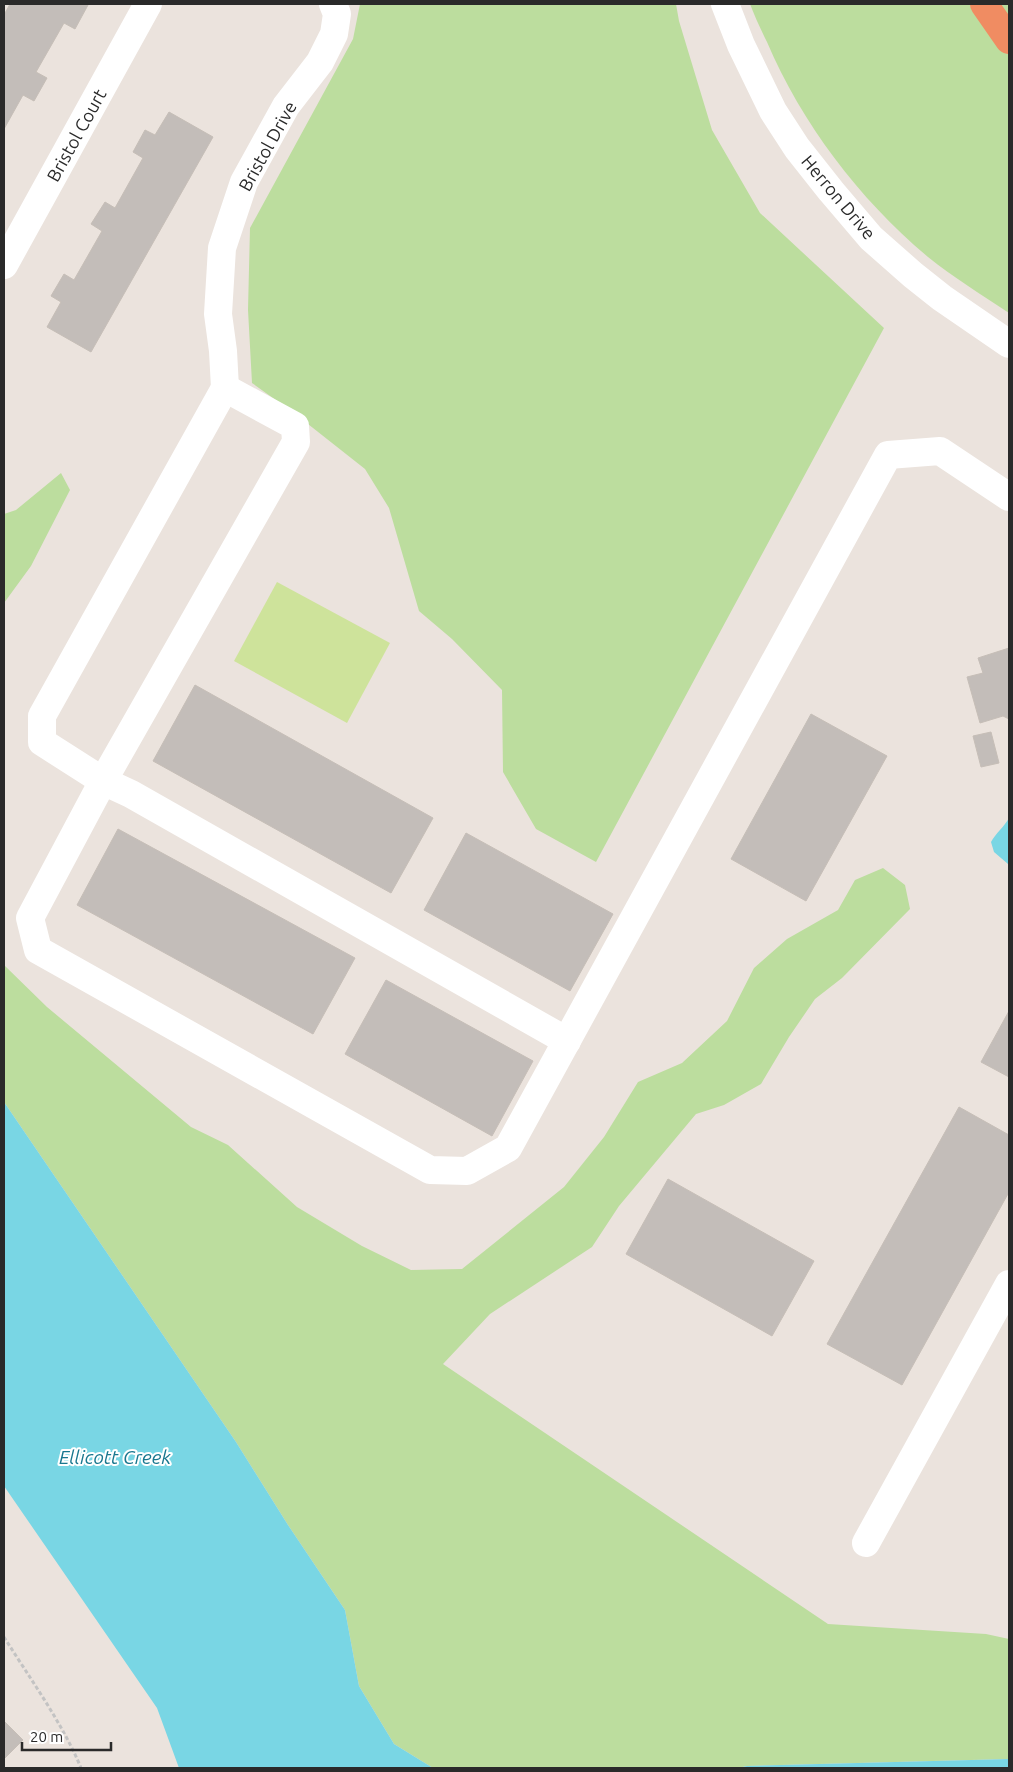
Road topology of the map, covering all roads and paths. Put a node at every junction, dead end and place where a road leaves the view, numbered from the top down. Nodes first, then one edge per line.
1 (148, 4) edge
2 (333, 4) edge
3 (726, 4) edge
4 (984, 4) edge
5 (1009, 40) edge
6 (4, 266) edge
7 (1009, 344) edge
8 (225, 388) junction
9 (1009, 497) edge
10 (103, 781) junction
11 (567, 1041) junction
12 (1009, 1284) edge
13 (866, 1543) dead end
14 (4, 1636) edge
15 (81, 1768) edge

1 - 6 street, Bristol Court
2 - 8 street, Bristol Drive
3 - 7 street, Herron Drive
4 - 5 highway
8 - 10 street
8 - 10 street
9 - 11 street
10 - 11 street
10 - 11 street
12 - 13 street
14 - 15 path

